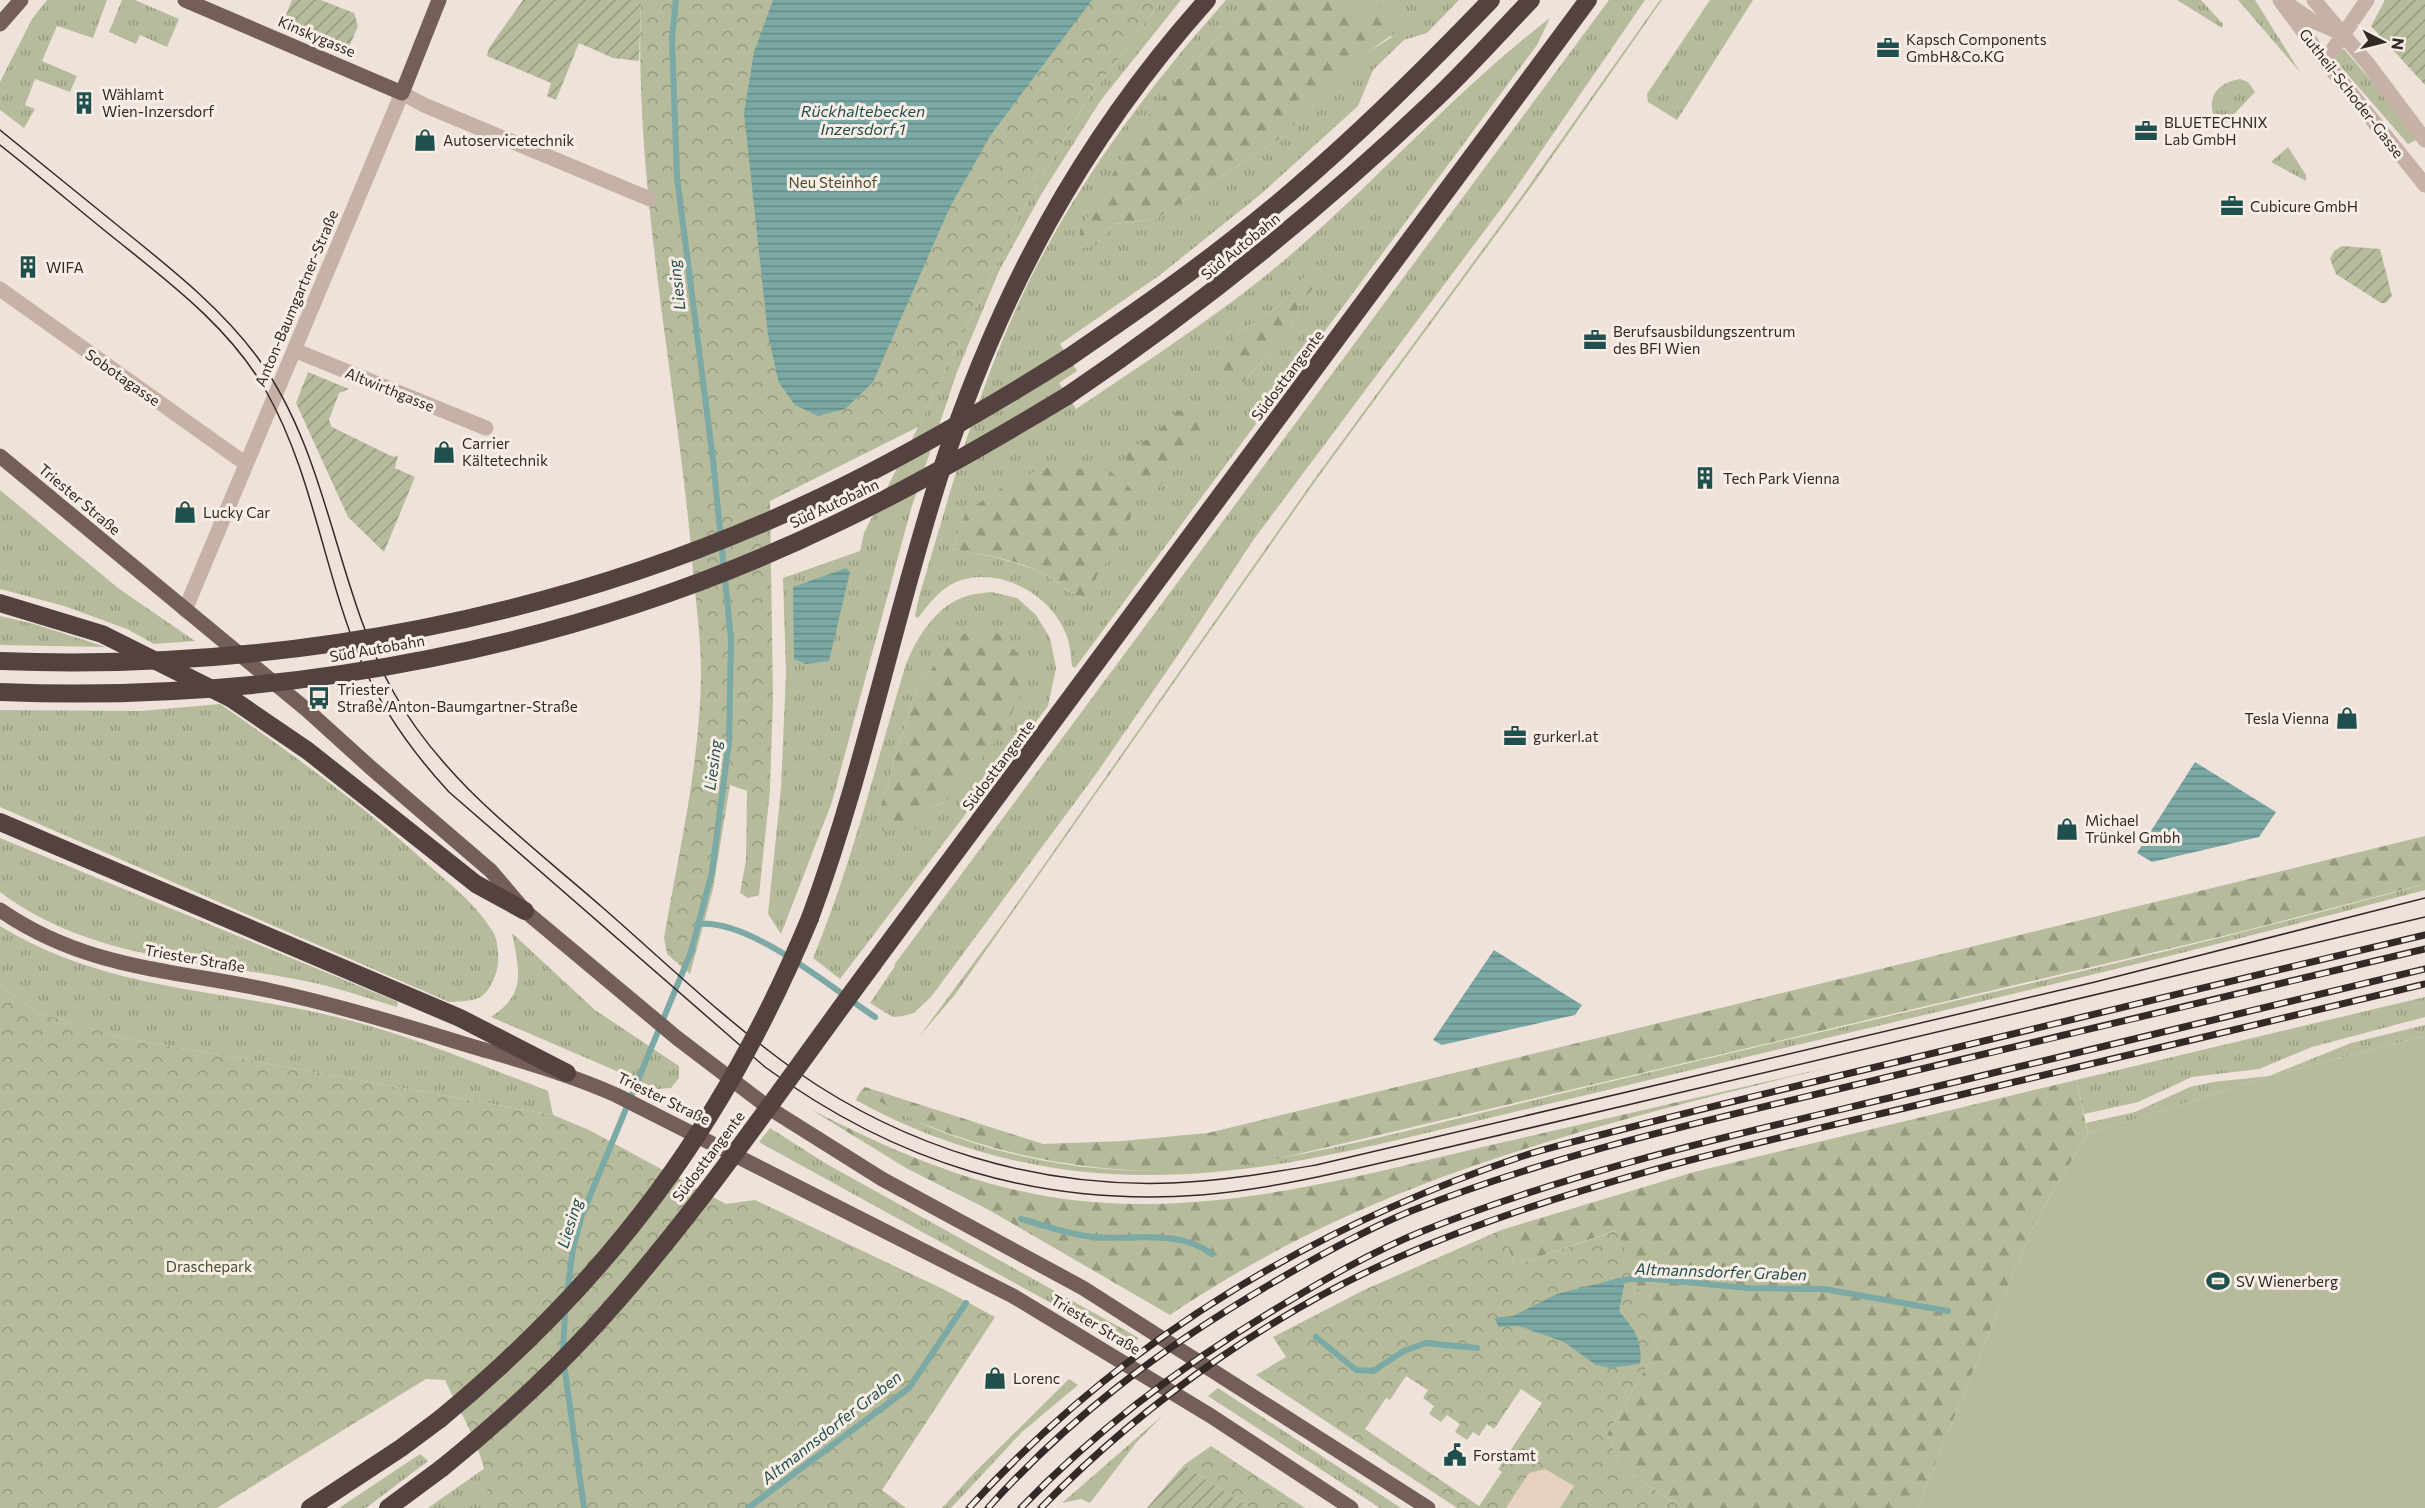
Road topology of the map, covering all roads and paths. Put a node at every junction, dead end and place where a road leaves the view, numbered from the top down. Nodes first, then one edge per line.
1 (21, 0) edge
2 (185, 0) edge
3 (439, 0) edge
4 (1207, 0) edge
5 (1491, 0) edge
6 (1531, 0) edge
7 (1588, 0) edge
8 (2281, 0) edge
9 (2314, 0) edge
10 (2367, 0) edge
11 (0, 24) edge
12 (2344, 34) junction
13 (2325, 61) junction
14 (402, 93) junction
15 (2425, 140) edge
16 (2425, 185) edge
17 (650, 200) dead end
18 (0, 290) edge
19 (294, 350) junction
20 (486, 428) dead end
21 (0, 456) edge
22 (246, 464) junction
23 (0, 603) edge
24 (185, 610) junction
25 (0, 662) edge
26 (0, 692) edge
27 (0, 822) edge
28 (0, 910) edge
29 (525, 911) junction
30 (567, 1073) junction
31 (310, 1508) edge
32 (388, 1508) edge
33 (1352, 1508) edge
34 (1428, 1508) edge

1 - 11 main road
2 - 14 main road, Kinskygasse
3 - 14 main road, Anton-Baumgartner-Straße
4 - 31 highway, Südosttangente, bridge
5 - 25 highway, Süd Autobahn, bridge
6 - 26 highway, Süd Autobahn, bridge
7 - 32 highway, Südosttangente, bridge
8 - 12 street, Gutheil-Schoder-Gasse
8 - 13 street, Gutheil-Schoder-Gasse
9 - 12 street, Gutheil-Schoder-Gasse
10 - 12 street
12 - 13 street
12 - 15 street, Gutheil-Schoder-Gasse
13 - 16 street, Gutheil-Schoder-Gasse
14 - 17 street
14 - 19 street, Anton-Baumgartner-Straße
18 - 22 street, Sobotagasse
19 - 20 street, Altwirthgasse
19 - 22 street, Anton-Baumgartner-Straße
21 - 24 main road, Triester Straße
22 - 24 street, Anton-Baumgartner-Straße
23 - 29 highway
24 - 29 main road, Triester Straße
27 - 30 highway
28 - 30 main road, Triester Straße
29 - 34 main road, Triester Straße
30 - 33 main road, Triester Straße

